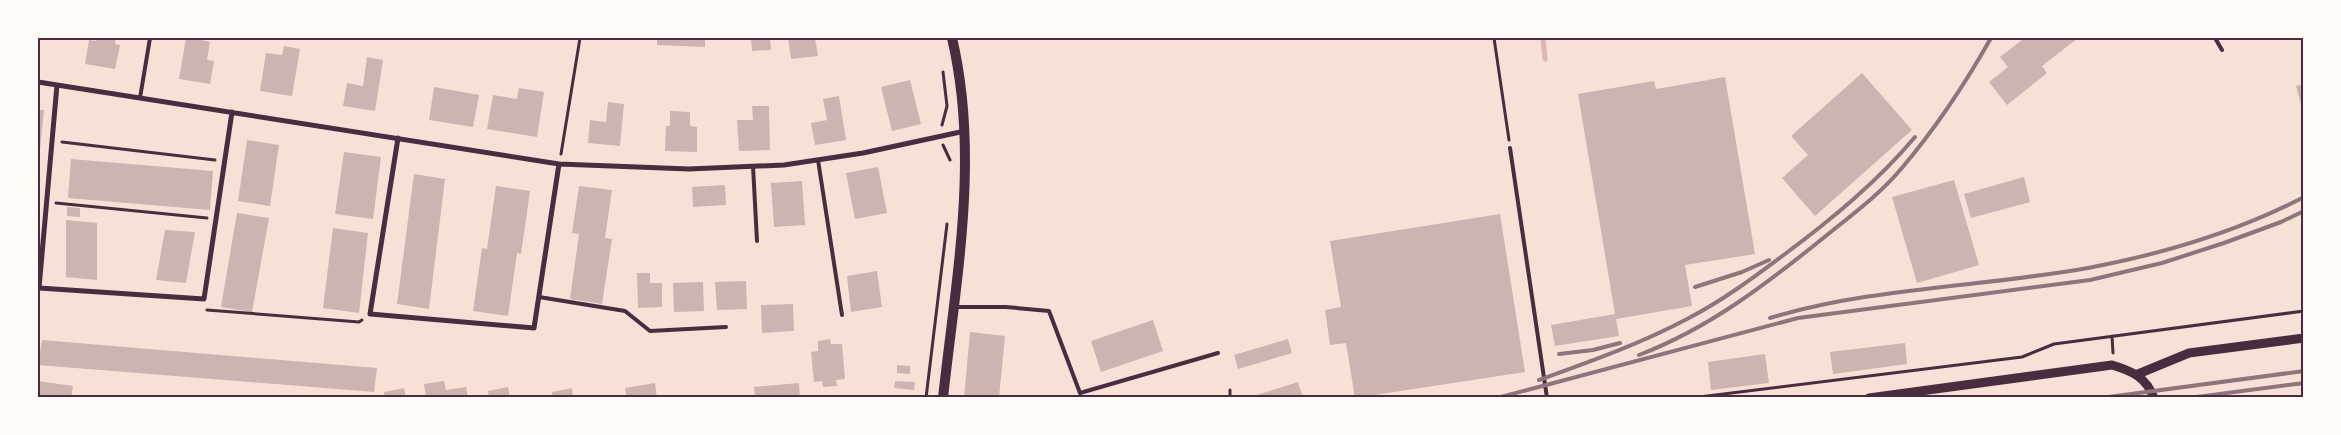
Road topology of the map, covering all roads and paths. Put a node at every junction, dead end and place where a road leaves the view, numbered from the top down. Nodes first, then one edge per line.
1 (150, 38) edge
2 (580, 38) edge
3 (952, 38) edge
4 (1494, 38) edge
5 (2215, 38) edge
6 (2222, 50) dead end
7 (942, 67) dead end
8 (38, 82) edge
9 (57, 86) junction
10 (140, 98) junction
11 (232, 112) junction
12 (965, 131) junction
13 (939, 137) junction
14 (398, 138) junction
15 (52, 140) junction
16 (1510, 148) joint
17 (818, 160) junction
18 (225, 161) junction
19 (559, 164) junction
20 (753, 166) junction
21 (954, 167) dead end
22 (47, 202) junction
23 (948, 216) dead end
24 (218, 219) junction
25 (757, 241) dead end
26 (539, 297) junction
27 (204, 299) junction
28 (953, 307) junction
29 (2304, 311) edge
30 (370, 314) junction
31 (842, 315) dead end
32 (726, 327) dead end
33 (2304, 338) edge
34 (1218, 353) dead end
35 (2138, 374) junction
36 (1230, 390) dead end
37 (926, 398) edge
38 (943, 398) edge
39 (1230, 398) edge
40 (1547, 398) edge
41 (1691, 398) edge
42 (1869, 398) edge
43 (2154, 398) edge

1 - 10 lane
2 - 19 path
3 - 12 main road
4 - 16 path
5 - 6 lane
7 - 13 path
8 - 9 street
9 - 10 street
9 - 15 street
10 - 11 street
11 - 14 street
11 - 18 street
12 - 13 street
12 - 28 main road
13 - 17 street
13 - 21 path
14 - 19 street
14 - 30 street
15 - 18 path
15 - 22 street
16 - 40 lane
17 - 20 street
17 - 31 lane
18 - 24 street
19 - 20 street
19 - 26 street
20 - 25 lane
22 - 24 path
22 - 27 street
23 - 37 path
24 - 27 street
26 - 30 street
26 - 32 lane
27 - 30 path
28 - 34 lane
28 - 38 main road
29 - 41 path
33 - 35 street
35 - 42 street
35 - 43 street
36 - 39 path

